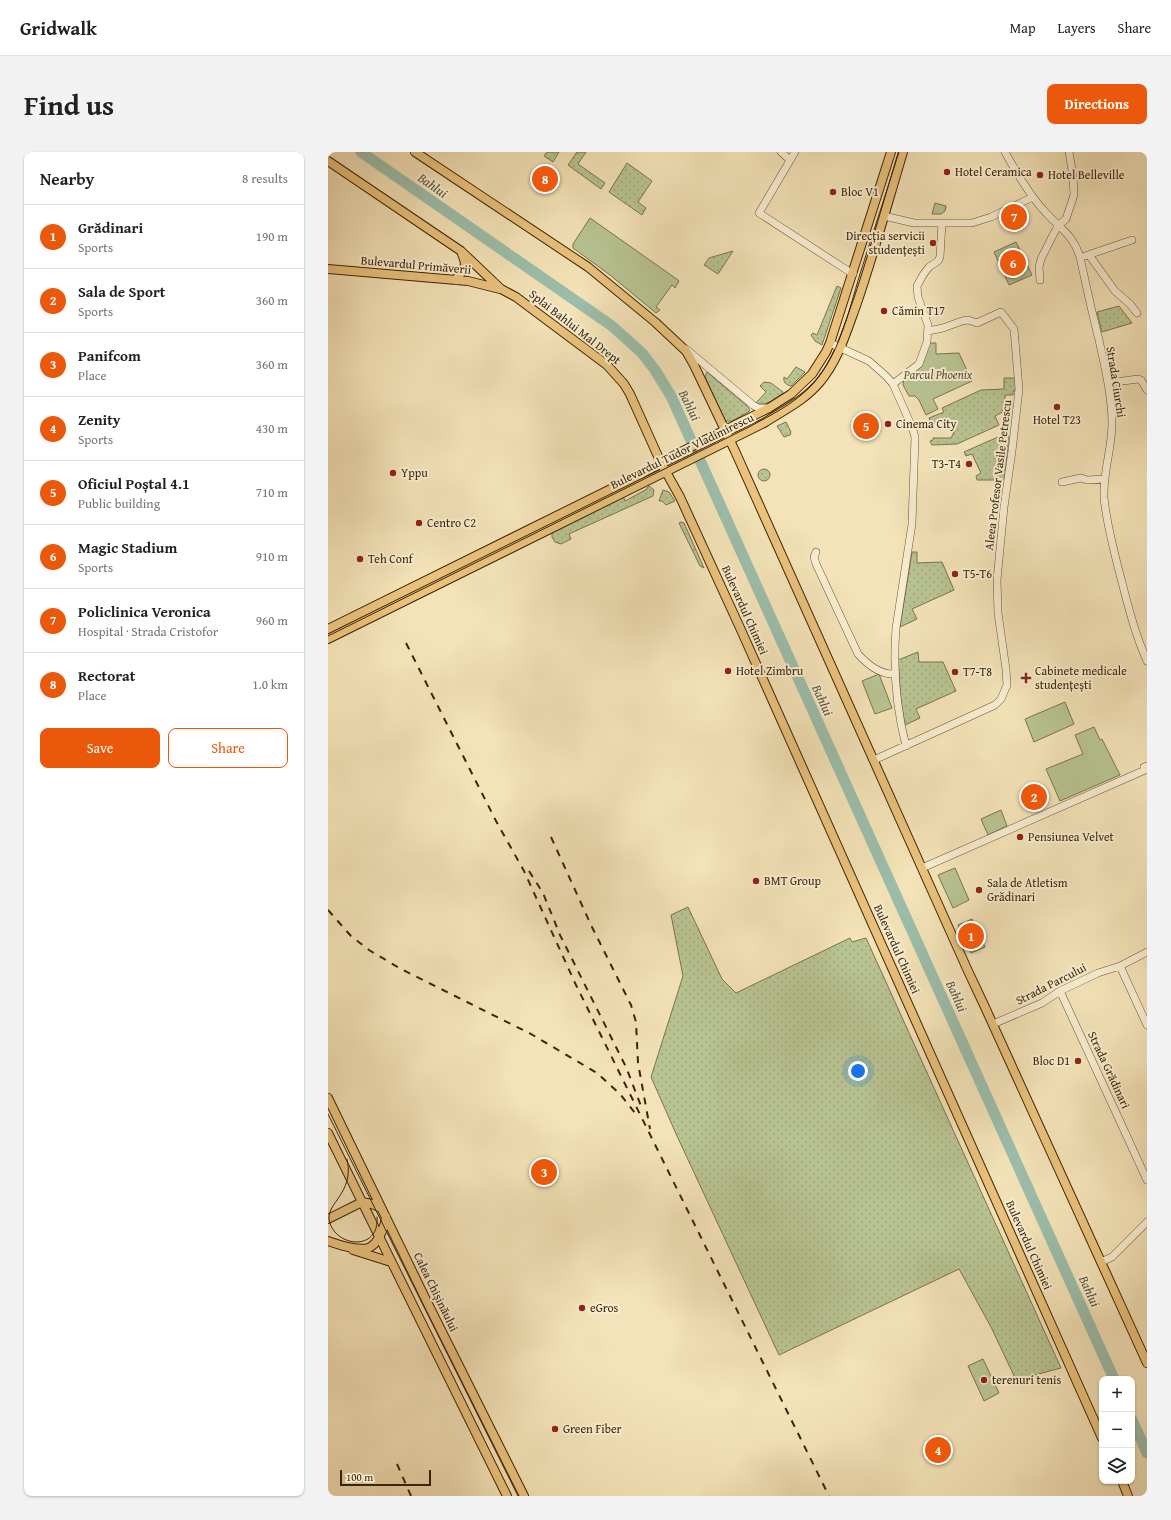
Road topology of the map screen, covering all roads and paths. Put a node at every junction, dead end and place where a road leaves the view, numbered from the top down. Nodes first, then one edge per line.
1 (415, 152) edge
2 (781, 152) edge
3 (795, 152) edge
4 (891, 152) edge
5 (903, 152) edge
6 (1005, 152) edge
7 (1069, 152) edge
8 (790, 160) junction
9 (328, 161) edge
10 (1034, 197) junction
11 (884, 216) junction
12 (942, 223) junction
13 (1059, 225) junction
14 (1132, 240) dead end
15 (461, 251) junction
16 (1088, 255) junction
17 (1080, 258) junction
18 (328, 269) edge
19 (853, 274) junction
20 (455, 280) junction
21 (1040, 280) dead end
22 (501, 289) junction
23 (1136, 313) dead end
24 (928, 331) junction
25 (673, 338) junction
26 (830, 343) junction
27 (840, 348) junction
28 (1108, 383) junction
29 (893, 384) junction
30 (1147, 390) edge
31 (769, 408) junction
32 (725, 430) junction
33 (730, 441) junction
34 (662, 463) junction
35 (666, 472) junction
36 (1105, 479) junction
37 (1062, 482) dead end
38 (816, 552) dead end
39 (328, 629) edge
40 (328, 639) edge
41 (1147, 661) edge
42 (895, 674) junction
43 (906, 746) junction
44 (874, 760) junction
45 (1146, 769) edge
46 (922, 868) junction
47 (1147, 952) edge
48 (1120, 966) junction
49 (1060, 991) junction
50 (993, 1024) junction
51 (1147, 1025) edge
52 (328, 1098) edge
53 (328, 1133) edge
54 (1147, 1180) edge
55 (362, 1202) junction
56 (381, 1208) junction
57 (386, 1217) junction
58 (328, 1219) edge
59 (1147, 1222) edge
60 (379, 1237) junction
61 (328, 1241) edge
62 (346, 1247) junction
63 (391, 1262) junction
64 (1101, 1262) junction
65 (1147, 1363) edge
66 (1099, 1431) edge
67 (1123, 1484) edge
68 (507, 1496) edge
69 (524, 1496) edge
70 (1128, 1496) edge

1 - 25 main road
2 - 8 street
3 - 8 street
4 - 19 main road, Bulevardul Tudor Vladimirescu
5 - 11 main road, Bulevardul Tudor Vladimirescu
6 - 10 street, Strada Ciurchi
7 - 13 street
8 - 19 street
9 - 15 main road, Splai Bahlui Mal Drept
10 - 12 street
10 - 13 street, Strada Ciurchi
11 - 12 street
11 - 27 main road, Bulevardul Tudor Vladimirescu
12 - 24 street
13 - 17 street, Strada Ciurchi
13 - 21 street
14 - 16 street
15 - 20 main road
15 - 22 main road, Splai Bahlui Mal Drept
16 - 17 street
16 - 23 street
17 - 28 street, Strada Ciurchi
18 - 20 main road, Bulevardul Primăverii
19 - 26 main road, Bulevardul Tudor Vladimirescu
20 - 22 main road, Bulevardul Primăverii
22 - 34 main road, Splai Bahlui Mal Drept
24 - 29 street
24 - 43 street, Aleea Profesor Vasile Petrescu
25 - 31 street
25 - 32 main road
26 - 27 street
26 - 31 main road, Bulevardul Tudor Vladimirescu
27 - 29 street
27 - 33 main road, Bulevardul Tudor Vladimirescu
28 - 30 street
28 - 36 street, Strada Ciurchi
29 - 42 street
31 - 32 main road, Bulevardul Tudor Vladimirescu
32 - 33 main road
32 - 34 main road, Bulevardul Tudor Vladimirescu
33 - 35 main road, Bulevardul Tudor Vladimirescu
33 - 44 main road
34 - 35 main road, Splai Bahlui Mal Drept
34 - 39 main road, Bulevardul Tudor Vladimirescu
35 - 40 main road, Bulevardul Tudor Vladimirescu
35 - 66 main road, Bulevardul Chimiei
36 - 37 street
36 - 41 street, Strada Ciurchi
38 - 42 street
42 - 43 street
43 - 44 street, Aleea Profesor Vasile Petrescu
44 - 46 main road
45 - 46 street
46 - 50 main road
47 - 48 street, Strada Parcului
48 - 49 street, Strada Parcului
48 - 51 street
49 - 50 street, Strada Parcului
49 - 54 street, Strada Grădinari
50 - 64 main road
52 - 56 main road, Calea Chișinăului
53 - 55 main road
55 - 56 main road
55 - 58 main road
55 - 60 main road
56 - 57 main road, Calea Chișinăului
57 - 60 main road
57 - 69 main road, Calea Chișinăului
59 - 64 street
60 - 62 main road
60 - 63 main road
61 - 62 main road
62 - 63 main road
63 - 68 main road
64 - 65 main road
67 - 70 main road

